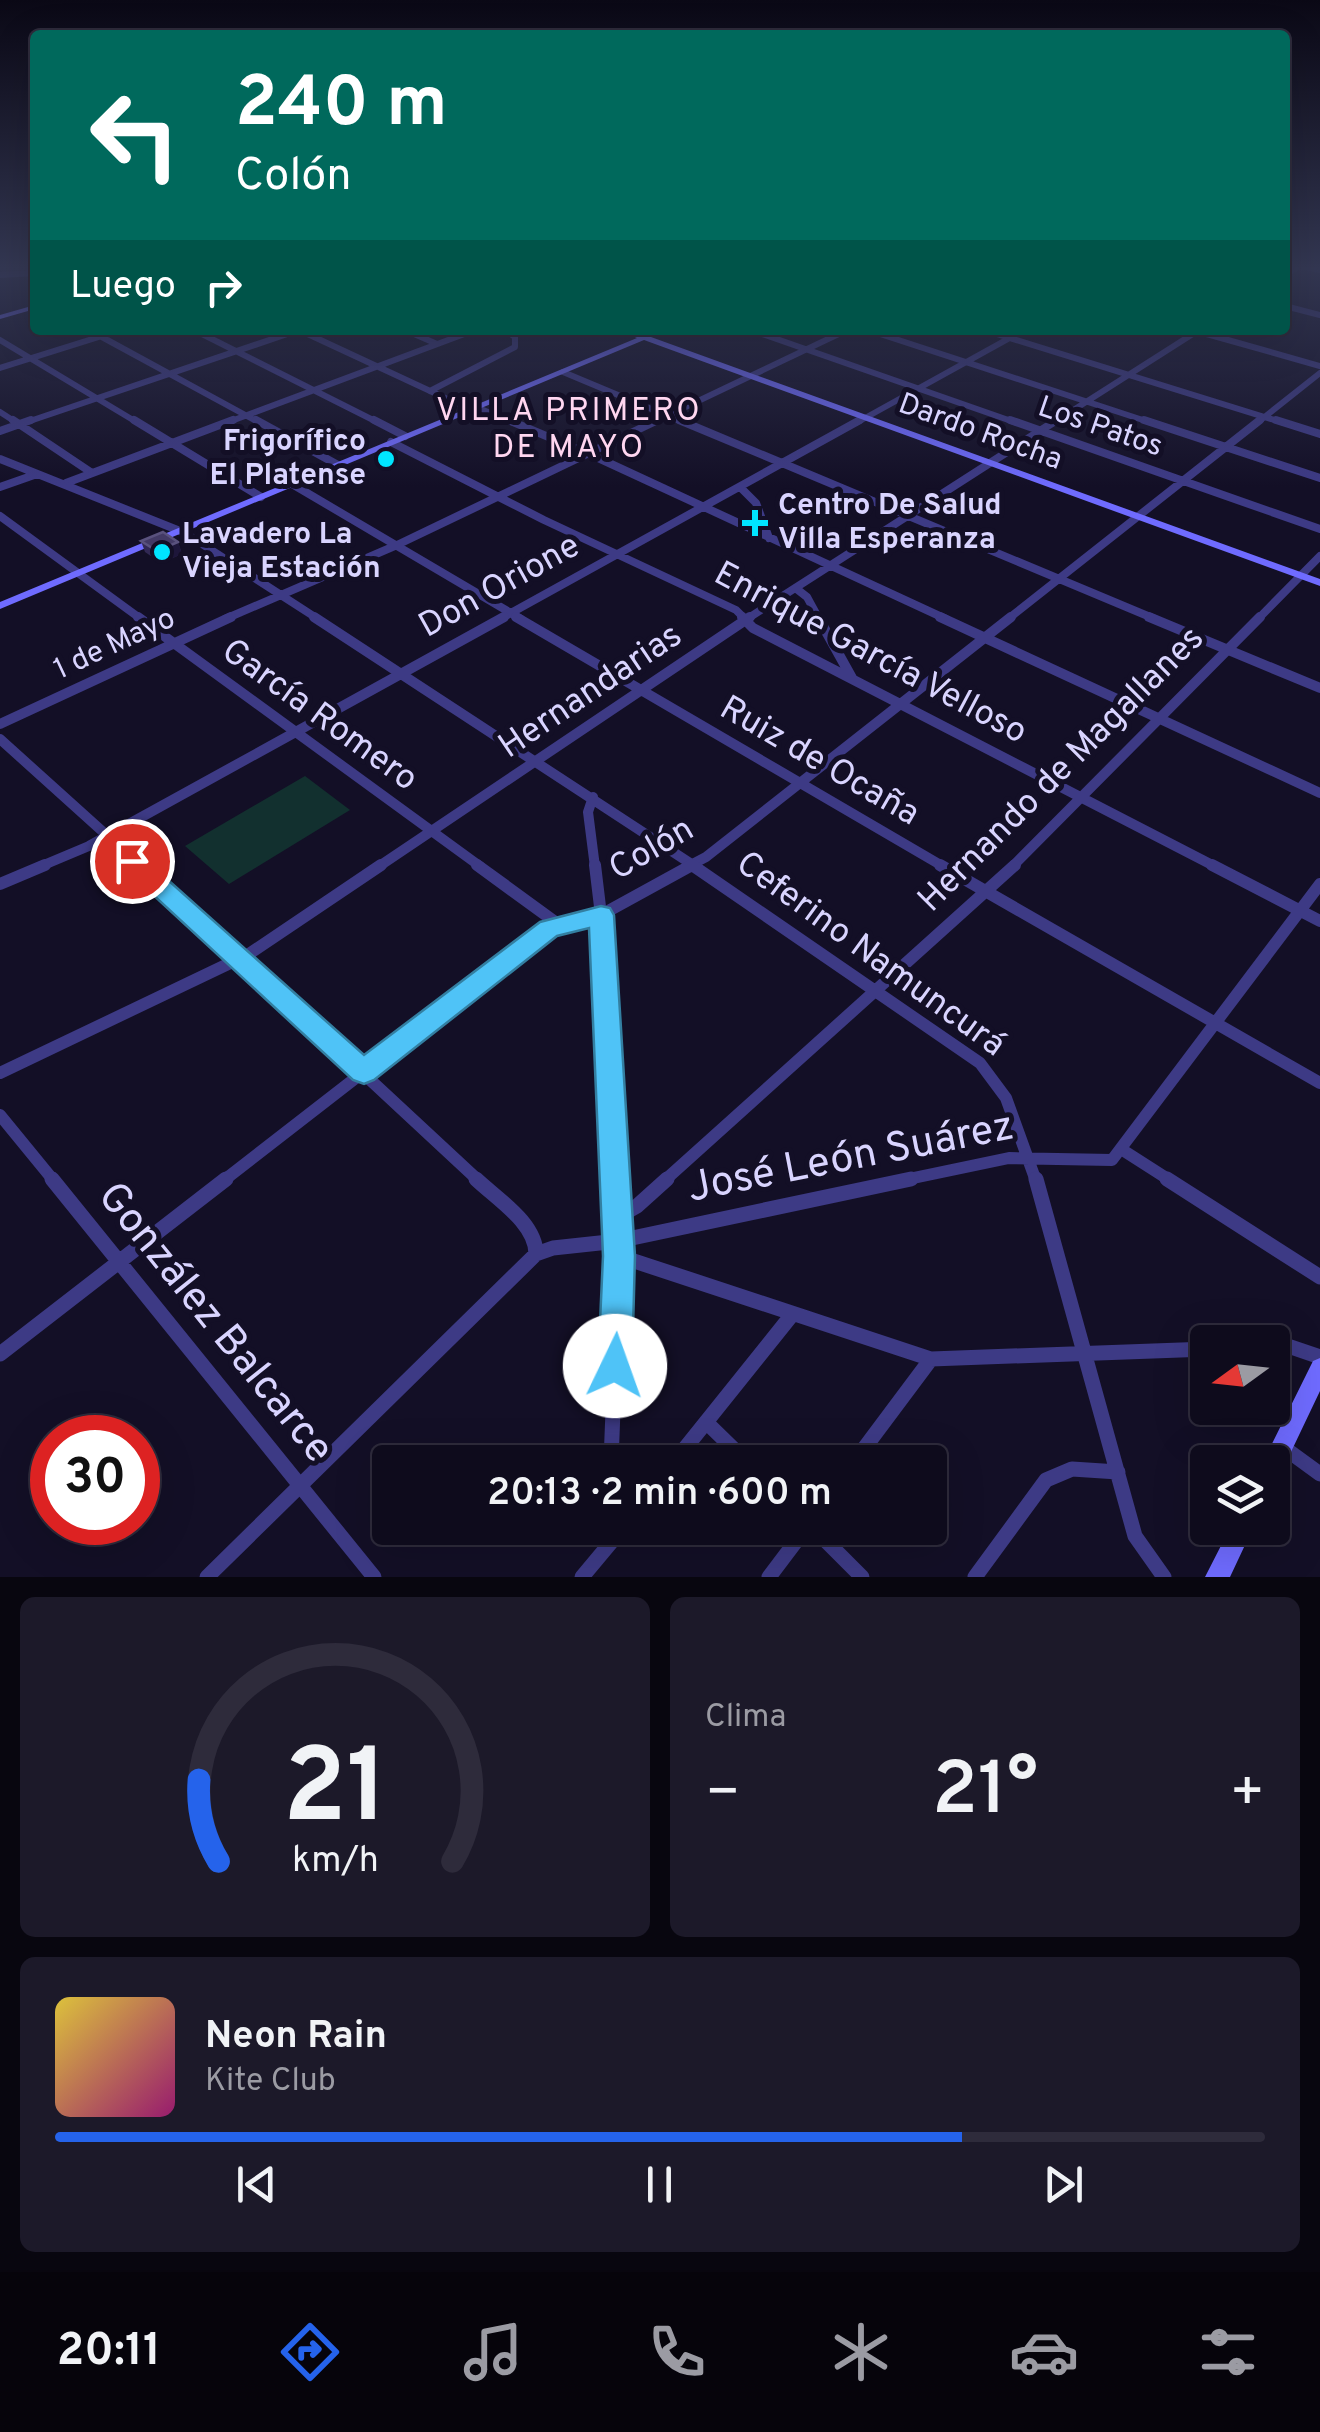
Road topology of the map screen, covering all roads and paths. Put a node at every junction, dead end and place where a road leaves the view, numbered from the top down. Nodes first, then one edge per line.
1 (1, 341) edge
2 (86, 341) edge
3 (109, 341) edge
4 (215, 341) edge
5 (267, 341) edge
6 (322, 341) edge
7 (430, 341) edge
8 (447, 341) edge
9 (515, 341) edge
10 (638, 341) edge
11 (651, 341) edge
12 (780, 341) edge
13 (825, 341) edge
14 (900, 341) edge
15 (1005, 341) edge
16 (1018, 341) edge
17 (1180, 341) edge
18 (1226, 341) edge
19 (438, 344) junction
20 (806, 350) junction
21 (236, 351) junction
22 (31, 358) junction
23 (966, 362) junction
24 (378, 366) junction
25 (0, 368) edge
26 (1320, 370) edge
27 (563, 372) junction
28 (168, 374) junction
29 (1128, 375) junction
30 (749, 376) junction
31 (918, 388) junction
32 (314, 390) junction
33 (430, 392) junction
34 (97, 398) junction
35 (1088, 402) junction
36 (473, 408) junction
37 (0, 412) edge
38 (245, 416) junction
39 (669, 416) junction
40 (1264, 416) junction
41 (864, 417) junction
42 (20, 425) junction
43 (1042, 431) junction
44 (0, 432) edge
45 (1320, 434) edge
46 (406, 436) junction
47 (391, 442) junction
48 (172, 443) junction
49 (1225, 446) junction
50 (588, 454) junction
51 (0, 459) edge
52 (992, 463) junction
53 (782, 464) junction
54 (338, 465) junction
55 (92, 473) junction
56 (37, 474) junction
57 (1320, 478) edge
58 (1182, 480) junction
59 (65, 484) junction
60 (292, 484) junction
61 (0, 487) edge
62 (740, 487) junction
63 (262, 497) junction
64 (496, 497) junction
65 (701, 508) junction
66 (0, 516) edge
67 (1136, 516) junction
68 (911, 517) junction
69 (1320, 529) edge
70 (180, 530) junction
71 (769, 538) junction
72 (397, 545) junction
73 (618, 553) junction
74 (1320, 556) edge
75 (830, 567) junction
76 (78, 573) junction
77 (1300, 576) junction
78 (1058, 579) junction
79 (1320, 583) edge
80 (798, 590) junction
81 (282, 596) junction
82 (0, 606) edge
83 (512, 612) junction
84 (747, 620) junction
85 (982, 638) junction
86 (172, 642) junction
87 (1227, 650) junction
88 (400, 674) junction
89 (853, 680) junction
90 (1320, 688) edge
91 (643, 690) junction
92 (898, 704) junction
93 (1161, 718) junction
94 (0, 724) edge
95 (294, 732) junction
96 (0, 740) edge
97 (538, 761) junction
98 (799, 784) junction
99 (1320, 793) edge
100 (592, 797) junction
101 (1081, 798) junction
102 (431, 834) junction
103 (104, 837) junction
104 (693, 866) junction
105 (0, 884) edge
106 (1320, 884) edge
107 (988, 891) junction
108 (1300, 910) junction
109 (601, 915) junction
110 (1320, 921) edge
111 (558, 924) junction
112 (242, 958) junction
113 (878, 989) junction
114 (1215, 1022) junction
115 (364, 1072) junction
116 (0, 1073) edge
117 (1320, 1083) edge
118 (0, 1115) edge
119 (1121, 1149) junction
120 (1030, 1158) junction
121 (616, 1218) junction
122 (618, 1249) junction
123 (536, 1254) junction
124 (119, 1262) junction
125 (1320, 1277) edge
126 (791, 1316) junction
127 (1290, 1347) edge
128 (1190, 1349) edge
129 (1085, 1352) junction
130 (0, 1354) edge
131 (1320, 1357) edge
132 (930, 1359) junction
133 (1320, 1368) edge
134 (706, 1422) junction
135 (612, 1445) edge
136 (688, 1445) edge
137 (730, 1445) edge
138 (867, 1445) edge
139 (1284, 1445) edge
140 (1290, 1462) edge
141 (1118, 1472) junction
142 (1320, 1474) edge
143 (301, 1487) junction
144 (607, 1545) edge
145 (796, 1545) edge
146 (828, 1545) edge
147 (1233, 1545) edge
148 (208, 1577) edge
149 (374, 1577) edge
150 (582, 1577) edge
151 (769, 1577) edge
152 (862, 1577) edge
153 (975, 1577) edge
154 (1164, 1577) edge
155 (1217, 1577) edge

1 - 22 street
2 - 22 street
3 - 28 street
4 - 21 street
5 - 21 street
6 - 24 street
7 - 19 street
8 - 19 street
9 - 33 street
10 - 27 street
11 - 30 street, Dardo Rocha
12 - 20 street, Los Patos
13 - 20 street, 1 de Mayo
14 - 23 street
15 - 23 street, Don Orione
16 - 29 street
17 - 29 street, Hernandarias
18 - 26 street
19 - 24 street
20 - 30 street, 1 de Mayo
20 - 31 street, Los Patos
21 - 28 street
21 - 32 street
22 - 25 street
22 - 34 street
23 - 31 street, Don Orione
23 - 35 street
24 - 32 street
24 - 33 street
26 - 40 street, Colón
27 - 36 street
27 - 39 street
28 - 34 street
28 - 38 street
29 - 35 street, Hernandarias
29 - 40 street
30 - 39 street, 1 de Mayo
30 - 41 street, Dardo Rocha
31 - 41 street, Don Orione
31 - 43 street, Los Patos
32 - 38 street
32 - 46 street
33 - 36 street
34 - 42 street
34 - 48 street
35 - 43 street, Hernandarias
35 - 49 street
36 - 46 street
36 - 50 street
37 - 42 street
38 - 48 street
38 - 54 street
39 - 50 street, 1 de Mayo
39 - 53 street
40 - 45 street
40 - 49 street, Colón
41 - 52 street, Dardo Rocha
41 - 53 street, Don Orione
42 - 44 street
42 - 55 street
43 - 52 street, Hernandarias
43 - 58 street, Los Patos
46 - 47 street
47 - 54 street
47 - 64 street, Enrique García Velloso
48 - 55 street
48 - 63 street
49 - 57 street
49 - 58 street, Colón
50 - 64 street, 1 de Mayo
50 - 65 street
51 - 56 street, Ceferino Namuncurá
52 - 67 street, Dardo Rocha
52 - 68 street, Hernandarias
53 - 62 street, Don Orione
53 - 68 street
54 - 60 street
55 - 59 street
56 - 59 street, Ceferino Namuncurá
56 - 61 street
58 - 67 street, Colón
58 - 69 street, Los Patos
59 - 70 street, Ceferino Namuncurá
60 - 63 street
60 - 72 street, Ruiz de Ocaña
62 - 65 street, Don Orione
62 - 71 street
63 - 70 street
64 - 72 street, 1 de Mayo
64 - 73 street, Enrique García Velloso
65 - 71 street
65 - 73 street, Don Orione
66 - 76 street, García Romero
67 - 77 street, Dardo Rocha
67 - 78 street, Colón
68 - 75 street, Hernandarias
68 - 78 street
70 - 76 street
70 - 81 street, Ceferino Namuncurá
71 - 75 street
72 - 81 street, 1 de Mayo
72 - 83 street, Ruiz de Ocaña
73 - 83 street, Don Orione
73 - 84 street, Enrique García Velloso
74 - 77 street, Hernando de Magallanes
75 - 80 street, Hernandarias
75 - 85 street
76 - 82 street
76 - 86 street, García Romero
77 - 79 street, Dardo Rocha
77 - 87 street, Hernando de Magallanes
78 - 85 street, Colón
78 - 87 street
80 - 84 street, Hernandarias
80 - 89 street
81 - 86 street, 1 de Mayo
81 - 88 street, Ceferino Namuncurá
83 - 88 street, Don Orione
83 - 91 street, Ruiz de Ocaña
84 - 89 street, Enrique García Velloso
84 - 91 street, Hernandarias
85 - 92 street, Colón
85 - 93 street
86 - 94 street, 1 de Mayo
86 - 95 street, García Romero
87 - 90 street
87 - 93 street, Hernando de Magallanes
88 - 95 street, Don Orione
88 - 97 street, Ceferino Namuncurá
89 - 92 street, Enrique García Velloso
91 - 97 street, Hernandarias
91 - 98 street, Ruiz de Ocaña
92 - 98 street, Colón
92 - 101 street, Enrique García Velloso
93 - 99 street
93 - 101 street, Hernando de Magallanes
95 - 102 street, García Romero
95 - 103 street, Don Orione
96 - 103 street
97 - 100 street, Ceferino Namuncurá
97 - 102 street, Hernandarias
98 - 104 street, Colón
98 - 107 street, Ruiz de Ocaña
100 - 104 street, Ceferino Namuncurá
100 - 109 street
101 - 107 street, Hernando de Magallanes
101 - 108 street, Enrique García Velloso
102 - 111 street, García Romero
102 - 112 street, Hernandarias
103 - 105 street, Don Orione
103 - 112 street
104 - 109 street, Colón
104 - 113 street, Ceferino Namuncurá
106 - 108 street
107 - 113 street, Hernando de Magallanes
107 - 114 street, Ruiz de Ocaña
108 - 110 street, Enrique García Velloso
108 - 114 street
109 - 111 street, Colón
109 - 121 street
111 - 115 street, Colón
112 - 115 street
112 - 116 street, Hernandarias
113 - 120 street, Ceferino Namuncurá
113 - 121 street, Hernando de Magallanes
114 - 117 street, Ruiz de Ocaña
114 - 119 street
115 - 123 street
115 - 124 street, Colón
118 - 124 street, González Balcarce
119 - 120 street, José León Suárez
119 - 125 street
120 - 122 street, José León Suárez
120 - 129 street, Ceferino Namuncurá
121 - 122 street
122 - 123 street
122 - 126 street
122 - 135 street
123 - 143 street
124 - 130 street, Colón
124 - 143 street, González Balcarce
126 - 132 street
126 - 134 street
127 - 131 street
128 - 129 street
129 - 132 street
129 - 141 street, Ceferino Namuncurá
132 - 138 street
133 - 139 main road
134 - 136 street
134 - 137 street
140 - 142 street
141 - 153 street
141 - 154 street, Ceferino Namuncurá
143 - 148 street
143 - 149 street, González Balcarce
144 - 150 street
145 - 151 street
146 - 152 street
147 - 155 street

